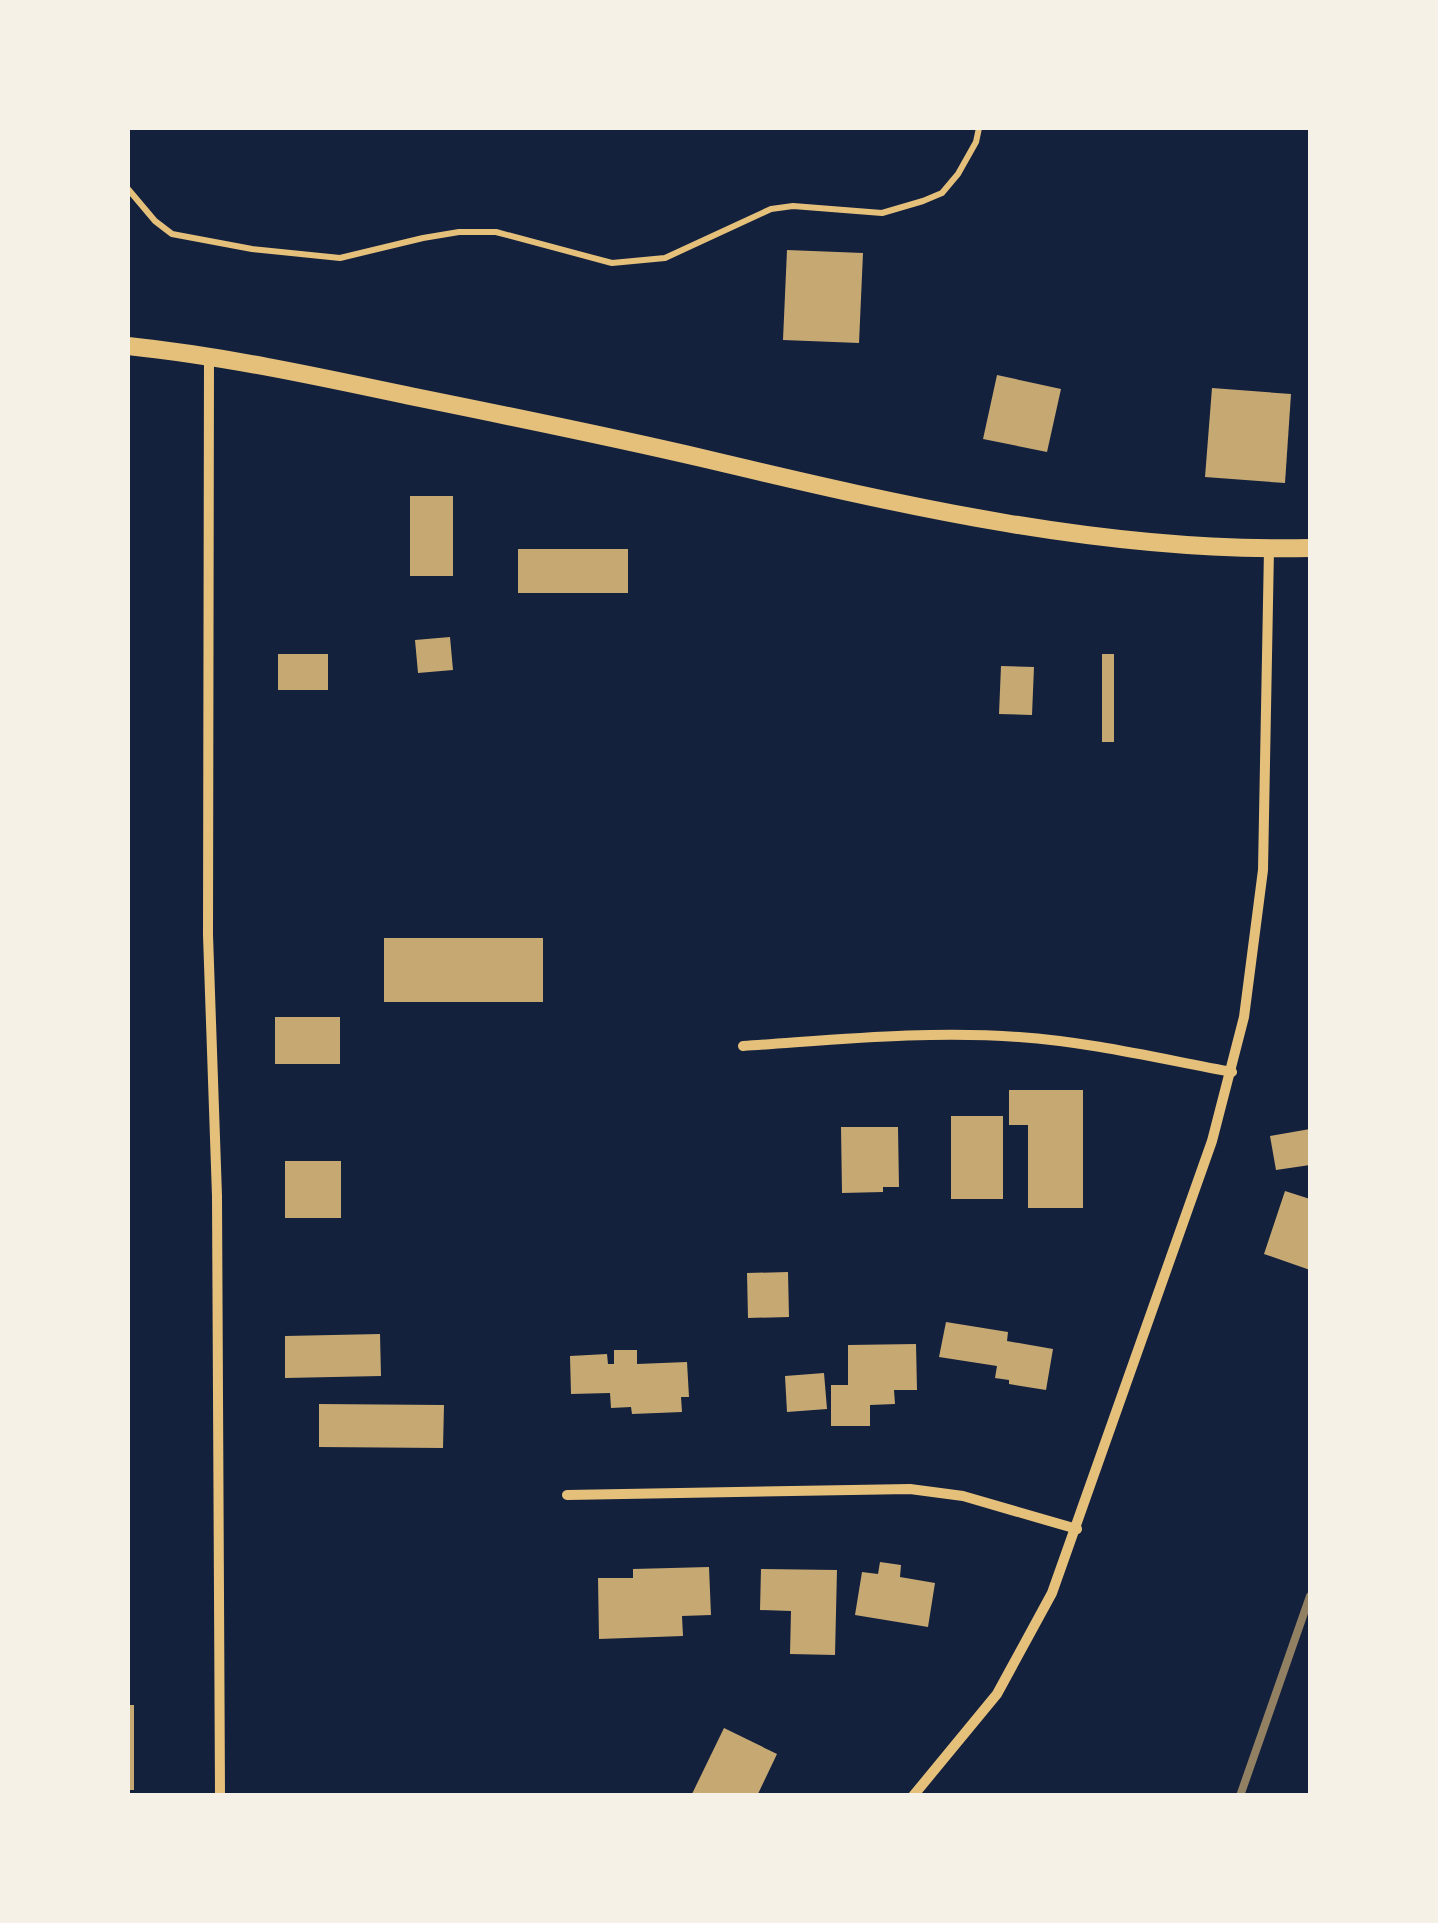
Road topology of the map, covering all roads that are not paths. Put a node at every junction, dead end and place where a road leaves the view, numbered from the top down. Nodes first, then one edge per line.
1 (128, 346) edge
2 (208, 356) junction
3 (1310, 548) edge
4 (1270, 549) junction
5 (743, 1046) dead end
6 (1232, 1072) junction
7 (567, 1495) dead end
8 (1077, 1530) junction
9 (220, 1796) edge
10 (913, 1796) edge

1 - 2 street
2 - 4 street
2 - 9 street
3 - 4 street
4 - 6 street
5 - 6 street
6 - 8 street
7 - 8 street
8 - 10 street

